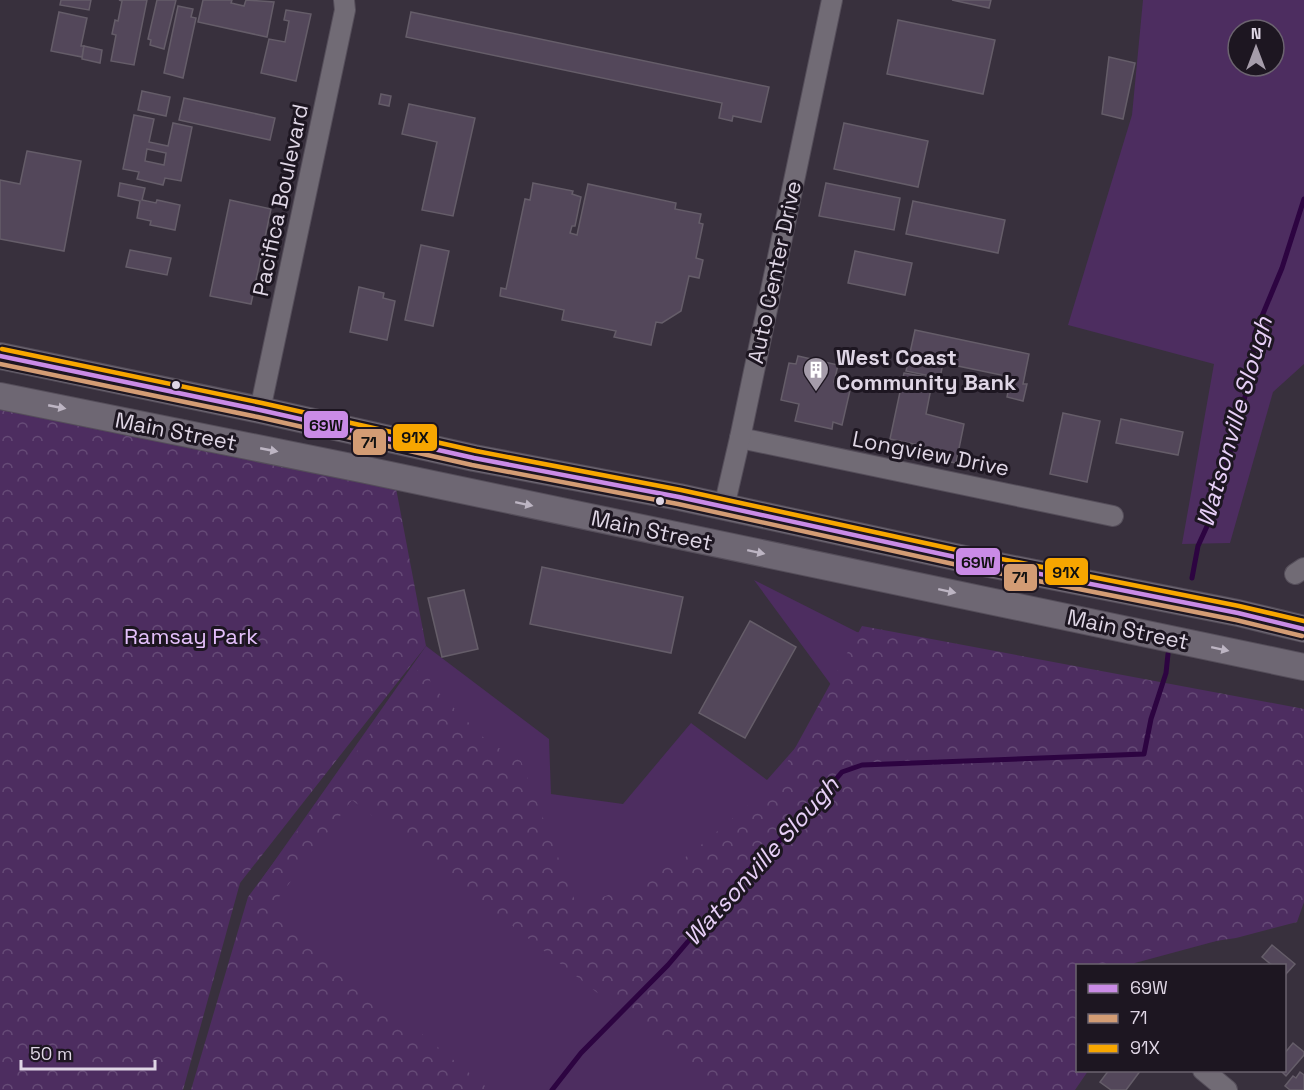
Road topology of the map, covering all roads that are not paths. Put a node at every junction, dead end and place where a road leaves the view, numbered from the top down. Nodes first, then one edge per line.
1 (344, 0) edge
2 (832, 0) edge
3 (0, 356) edge
4 (0, 396) edge
5 (260, 410) junction
6 (740, 438) junction
7 (724, 507) junction
8 (1113, 516) dead end
9 (715, 543) junction
10 (1304, 629) edge
11 (1304, 667) edge
12 (1204, 1072) edge
13 (1227, 1090) edge

1 - 5 street, Pacifica Boulevard
2 - 6 street, Auto Center Drive
3 - 5 main road, Main Street
4 -> 9 main road, Main Street
5 - 7 main road, Main Street
6 - 7 street, Auto Center Drive
6 - 8 street, Longview Drive
7 - 9 main road, Auto Center Drive
7 - 10 main road, Main Street
9 -> 11 main road, Main Street
12 - 13 street

